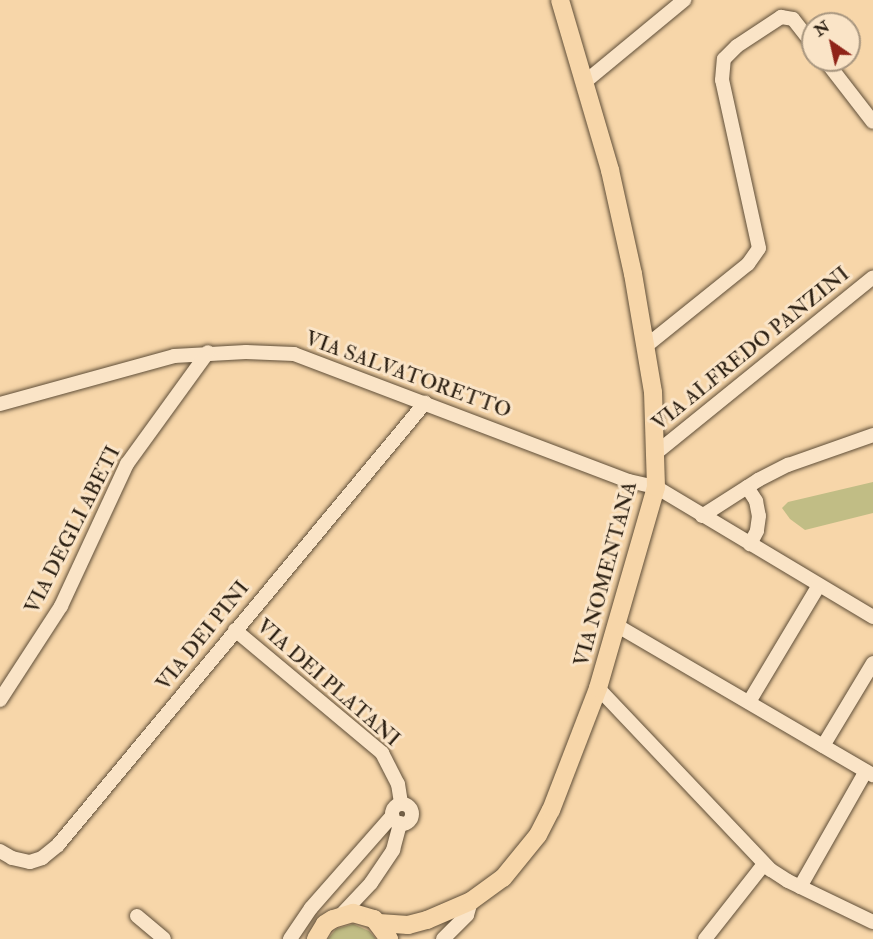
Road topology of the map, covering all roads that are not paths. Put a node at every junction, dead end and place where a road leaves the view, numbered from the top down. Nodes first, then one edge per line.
1 (560, 0) edge
2 (684, 0) edge
3 (801, 30) edge
4 (834, 72) edge
5 (585, 82) junction
6 (873, 122) edge
7 (873, 277) edge
8 (646, 346) junction
9 (208, 352) junction
10 (0, 404) edge
11 (425, 404) junction
12 (873, 435) edge
13 (656, 453) junction
14 (656, 487) junction
15 (747, 487) junction
16 (702, 516) junction
17 (750, 544) junction
18 (819, 585) junction
19 (873, 617) edge
20 (616, 625) junction
21 (235, 630) junction
22 (873, 663) edge
23 (598, 688) junction
24 (0, 700) edge
25 (749, 702) junction
26 (823, 746) junction
27 (870, 773) edge
28 (396, 820) junction
29 (0, 851) edge
30 (764, 864) junction
31 (371, 883) junction
32 (800, 887) junction
33 (471, 901) junction
34 (341, 915) junction
35 (136, 916) dead end
36 (427, 920) junction
37 (376, 921) junction
38 (873, 922) edge
39 (164, 939) edge
40 (290, 939) edge
41 (316, 939) edge
42 (388, 939) edge
43 (403, 939) edge
44 (443, 939) edge
45 (705, 939) edge

1 - 5 main road, VIA NOMENTANA
2 - 5 street
3 - 8 street
4 - 6 street
5 - 8 main road, VIA NOMENTANA
7 - 13 street, VIA ALFREDO PANZINI
8 - 13 main road, VIA NOMENTANA
9 - 10 street, VIA SALVATORETTO
9 - 11 street, VIA SALVATORETTO
9 - 24 street, VIA DEGLI ABETI
11 - 14 street, VIA SALVATORETTO
11 - 21 street, VIA DEI PINI
12 - 15 street
13 - 14 main road, VIA NOMENTANA
14 - 16 street, VIA SALVATORETTO
14 - 20 main road, VIA NOMENTANA
15 - 16 street
15 - 17 street
16 - 17 street, VIA SALVATORETTO
17 - 18 street, VIA SALVATORETTO
18 - 19 street, VIA SALVATORETTO
18 - 25 street
20 - 23 main road, VIA NOMENTANA
20 - 25 street
21 - 28 street, VIA DEI PLATANI
21 - 29 street, VIA DEI PINI
22 - 26 street
23 - 30 street
23 - 33 main road, VIA NOMENTANA
25 - 26 street
26 - 27 street
27 - 32 street
28 - 31 street
28 - 40 street
30 - 32 street
30 - 45 street
31 - 34 street
31 - 37 street
32 - 38 street
33 - 36 main road, VIA NOMENTANA
33 - 44 street
34 - 37 main road, VIA NOMENTANA
34 - 41 main road
35 - 39 street
36 - 37 main road, VIA NOMENTANA
36 - 43 main road, VIA NOMENTANA
37 - 42 main road

